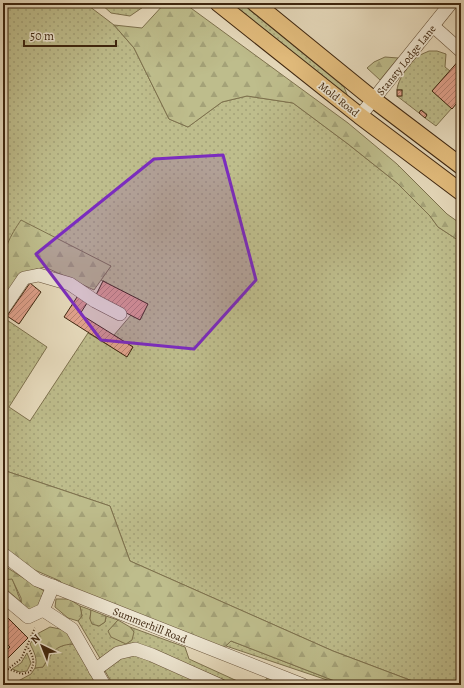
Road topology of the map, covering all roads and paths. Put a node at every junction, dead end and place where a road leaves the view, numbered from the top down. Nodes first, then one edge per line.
1 (218, 3) edge
2 (255, 3) edge
3 (451, 3) edge
4 (433, 26) junction
5 (461, 51) edge
6 (374, 100) junction
7 (360, 116) junction
8 (460, 162) edge
9 (444, 179) junction
10 (461, 192) edge
11 (3, 309) edge
12 (120, 314) dead end
13 (3, 554) edge
14 (53, 586) junction
15 (3, 596) edge
16 (43, 610) junction
17 (28, 616) junction
18 (27, 646) junction
19 (8, 669) junction
20 (95, 670) junction
21 (3, 684) edge
22 (104, 685) edge
23 (218, 685) edge
24 (304, 685) edge

1 - 7 main road, Mold Road
2 - 6 main road, Mold Road
3 - 4 street, Stansty Lodge Lane
4 - 5 street
4 - 6 street, Stansty Lodge Lane
6 - 7 street, Stansty Lodge Lane
6 - 8 main road, Mold Road
7 - 9 main road, Mold Road
8 - 9 street
9 - 10 main road, Mold Road
11 - 12 street
13 - 14 street, Summerhill Road
14 - 16 street
14 - 24 street, Summerhill Road
15 - 17 street
16 - 17 street
16 - 20 street
17 - 18 path
18 - 19 path
18 - 19 path
19 - 21 path
20 - 22 street
20 - 23 street

